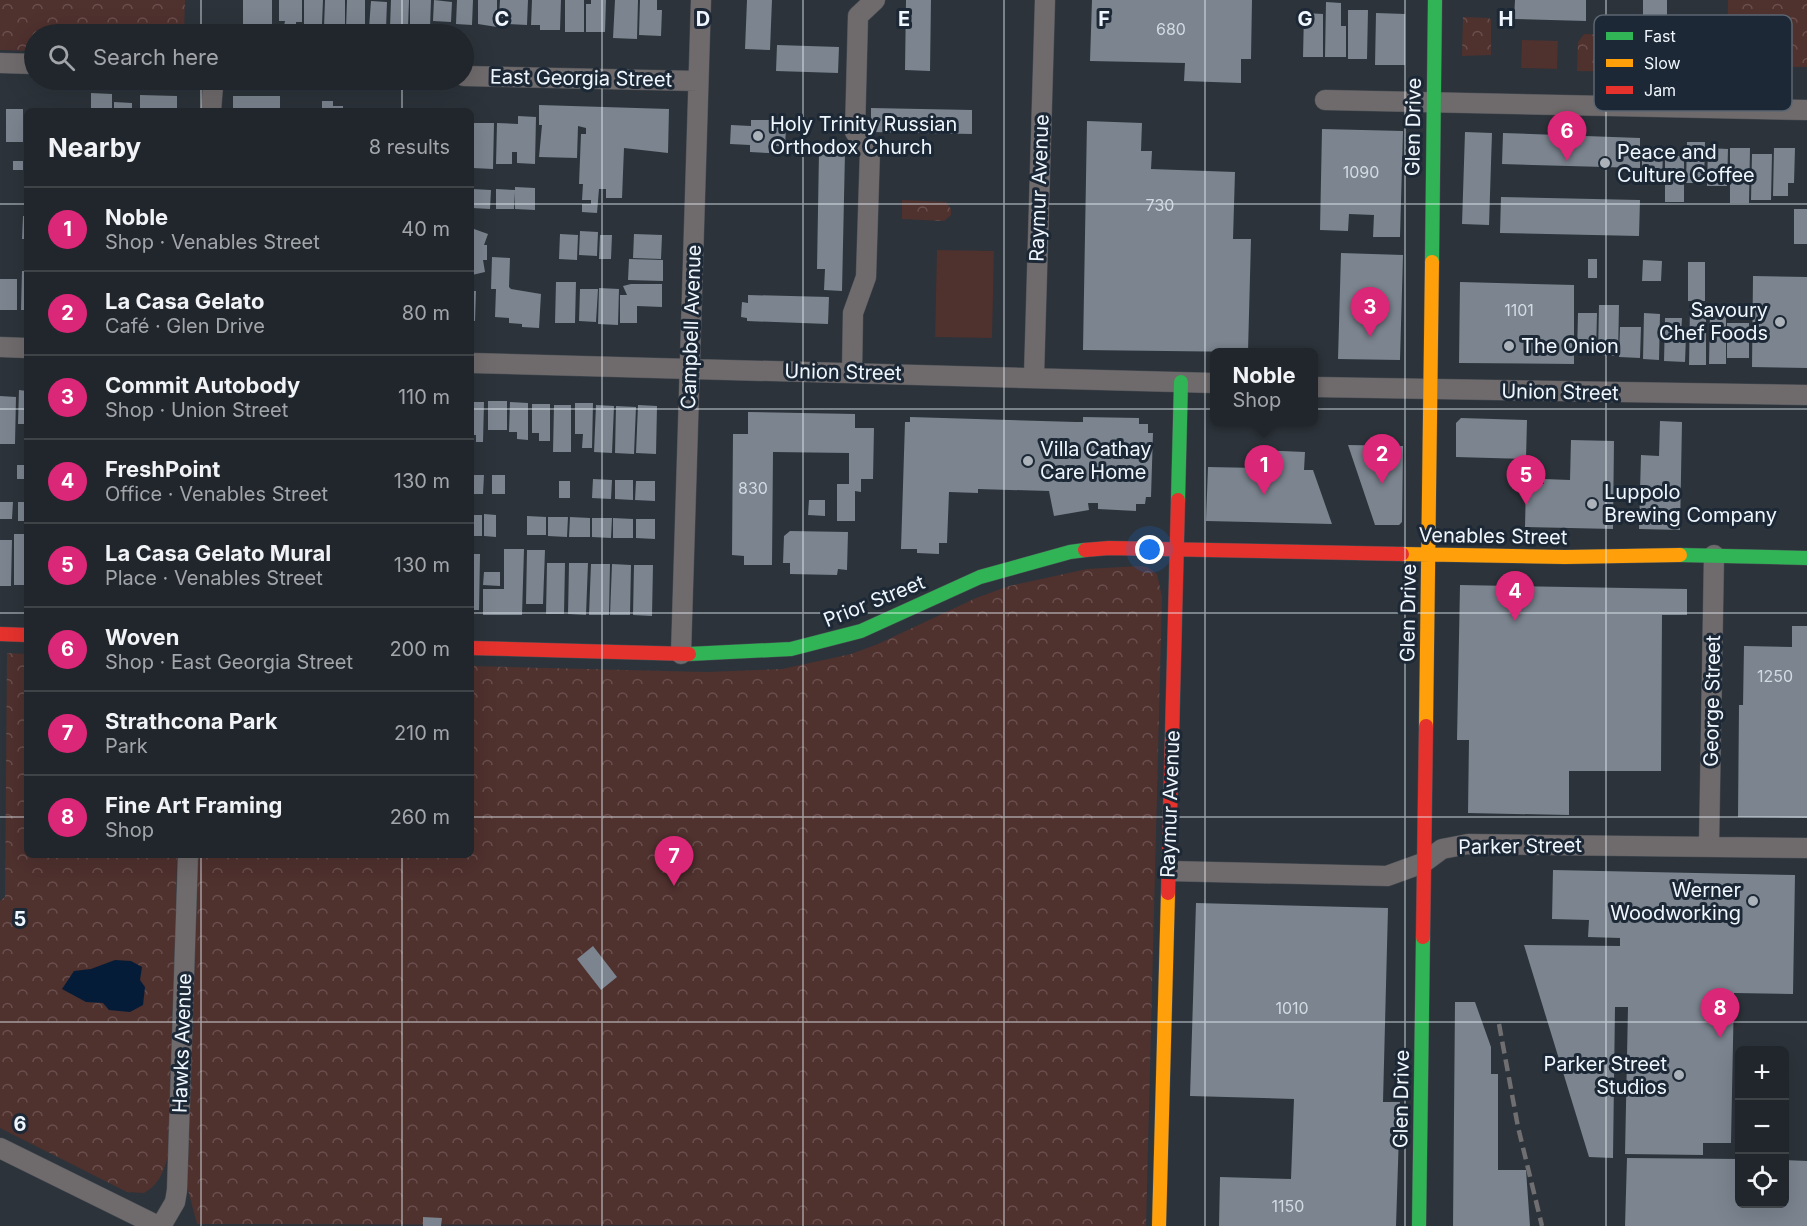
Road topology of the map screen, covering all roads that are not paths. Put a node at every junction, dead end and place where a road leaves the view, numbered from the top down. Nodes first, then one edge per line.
1 (701, 0) edge
2 (875, 0) edge
3 (1045, 0) edge
4 (1435, 0) edge
5 (0, 63) edge
6 (24, 64) edge
7 (474, 76) edge
8 (698, 81) junction
9 (213, 90) edge
10 (1325, 100) dead end
11 (1433, 104) junction
12 (1594, 107) edge
13 (211, 108) edge
14 (1792, 110) edge
15 (1807, 110) edge
16 (0, 347) edge
17 (24, 348) edge
18 (474, 363) edge
19 (689, 369) junction
20 (852, 373) junction
21 (1034, 376) junction
22 (1181, 382) junction
23 (1210, 383) edge
24 (1318, 387) edge
25 (1430, 390) junction
26 (1807, 395) edge
27 (1178, 548) junction
28 (1428, 554) junction
29 (1714, 555) junction
30 (1807, 558) edge
31 (0, 634) edge
32 (24, 635) edge
33 (474, 648) edge
34 (681, 654) junction
35 (1709, 846) junction
36 (1807, 848) edge
37 (188, 858) edge
38 (1423, 863) junction
39 (1168, 871) junction
40 (0, 1148) edge
41 (159, 1226) edge
42 (1159, 1226) edge
43 (1419, 1226) edge

1 - 8 street, Campbell Avenue
2 - 20 street
3 - 21 street, Raymur Avenue
4 - 11 street, Glen Drive
5 - 6 street
7 - 8 street, East Georgia Street
8 - 19 street, Campbell Avenue
9 - 13 street
10 - 11 street
11 - 12 street
11 - 25 street, Glen Drive
14 - 15 street
16 - 17 street
18 - 19 street, Union Street
19 - 20 street, Union Street
19 - 34 street, Campbell Avenue
20 - 21 street, Union Street
21 - 22 street, Union Street
22 - 23 street, Union Street
22 - 27 street, Raymur Avenue
24 - 25 street, Union Street
25 - 26 street, Union Street
25 - 28 street, Glen Drive
27 - 28 street, Venables Street
27 - 34 street, Prior Street
27 - 39 street, Raymur Avenue
28 - 29 street, Venables Street
28 - 38 street, Glen Drive
29 - 30 street, Venables Street
29 - 35 street, George Street
31 - 32 street
33 - 34 street, Prior Street
35 - 36 street, Parker Street
35 - 38 street, Parker Street
37 - 41 street, Hawks Avenue
38 - 39 street, Parker Street
38 - 43 street, Glen Drive
39 - 42 street, Raymur Avenue
40 - 41 street

